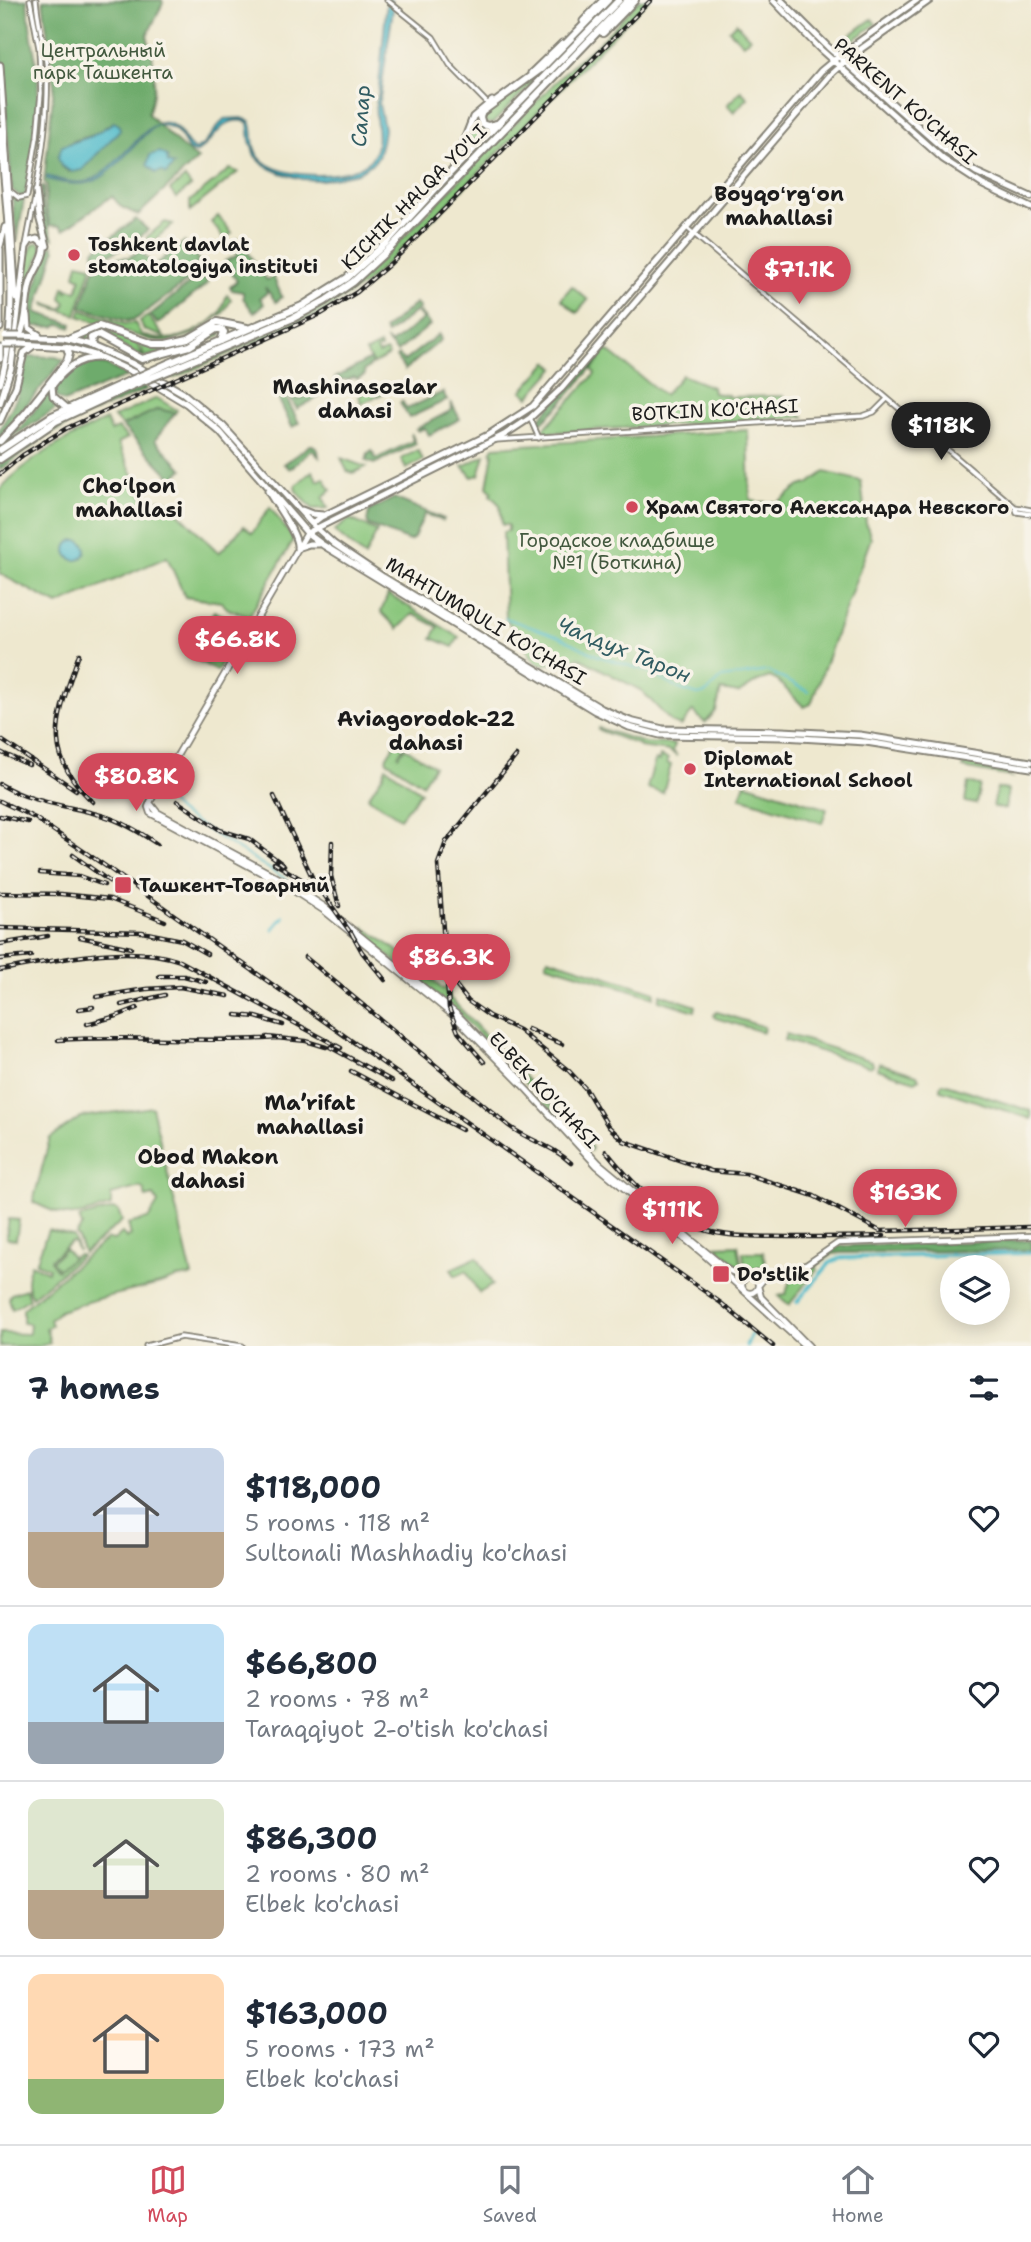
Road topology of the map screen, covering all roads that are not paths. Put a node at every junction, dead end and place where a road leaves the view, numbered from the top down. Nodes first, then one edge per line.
1 (30, 0) edge
2 (36, 0) edge
3 (387, 0) edge
4 (606, 0) edge
5 (619, 0) edge
6 (628, 0) edge
7 (635, 0) edge
8 (773, 0) edge
9 (781, 0) edge
10 (917, 0) edge
11 (930, 0) edge
12 (851, 47) junction
13 (826, 49) junction
14 (862, 49) junction
15 (573, 59) junction
16 (839, 61) junction
17 (0, 65) edge
18 (821, 71) junction
19 (856, 72) junction
20 (828, 78) junction
21 (851, 78) junction
22 (489, 105) junction
23 (499, 123) junction
24 (0, 129) edge
25 (747, 159) junction
26 (5, 162) junction
27 (754, 164) junction
28 (449, 175) junction
29 (6, 179) junction
30 (9, 188) junction
31 (36, 191) junction
32 (1031, 197) edge
33 (1031, 208) edge
34 (6, 217) junction
35 (687, 228) junction
36 (694, 234) junction
37 (0, 247) edge
38 (26, 247) junction
39 (0, 328) edge
40 (252, 328) junction
41 (215, 329) junction
42 (238, 334) junction
43 (596, 335) junction
44 (2, 336) edge
45 (20, 336) junction
46 (45, 337) junction
47 (70, 338) junction
48 (221, 341) junction
49 (602, 341) junction
50 (1, 345) edge
51 (37, 345) junction
52 (92, 346) junction
53 (67, 347) junction
54 (10, 354) junction
55 (0, 359) edge
56 (107, 359) junction
57 (168, 367) junction
58 (0, 384) edge
59 (887, 399) junction
60 (0, 403) edge
61 (69, 410) junction
62 (527, 418) junction
63 (0, 421) edge
64 (539, 438) junction
65 (494, 440) junction
66 (0, 441) edge
67 (0, 450) edge
68 (0, 459) edge
69 (264, 481) junction
70 (395, 481) junction
71 (398, 489) junction
72 (297, 506) junction
73 (1031, 512) edge
74 (326, 515) junction
75 (334, 521) junction
76 (315, 526) junction
77 (307, 533) junction
78 (323, 545) junction
79 (298, 548) junction
80 (355, 559) junction
81 (381, 579) junction
82 (859, 738) junction
83 (1031, 762) edge
84 (1031, 768) edge
85 (150, 802) junction
86 (1031, 1237) edge
87 (789, 1269) junction
88 (733, 1273) junction
89 (757, 1273) junction
90 (749, 1276) junction
91 (758, 1286) junction
92 (744, 1291) junction
93 (146, 1346) edge
94 (242, 1346) edge
95 (807, 1346) edge

1 - 30 street
2 - 31 street
3 - 22 street
4 - 22 highway
5 - 23 highway, KICHIK HALQA YO'LI
6 - 15 highway, KICHIK HALQA YO'LI
7 - 15 highway
8 - 13 main road, PARKENT KO'CHASI
9 - 13 main road, PARKENT KO'CHASI
10 - 12 main road
11 - 14 main road
12 - 13 main road
12 - 16 main road
13 - 16 main road, PARKENT KO'CHASI
13 - 18 main road
14 - 16 main road
14 - 19 main road
15 - 57 highway, KICHIK HALQA YO'LI
16 - 18 main road
16 - 19 main road, PARKENT KO'CHASI
16 - 20 main road
16 - 21 main road, PARKENT KO'CHASI
17 - 26 main road
18 - 25 main road
19 - 32 main road, PARKENT KO'CHASI
20 - 21 main road
20 - 27 main road
21 - 33 main road, PARKENT KO'CHASI
22 - 23 highway
22 - 28 main road
23 - 28 highway, KICHIK HALQA YO'LI
24 - 26 main road
25 - 27 main road
25 - 35 main road
26 - 29 main road
27 - 36 main road
28 - 40 highway, KICHIK HALQA YO'LI
29 - 30 main road
29 - 34 main road
30 - 54 main road
31 - 38 street
31 - 46 main road
34 - 37 main road
34 - 54 main road
35 - 36 street
35 - 43 main road
36 - 49 main road
36 - 59 street
37 - 39 main road
38 - 45 main road
38 - 54 main road
40 - 42 highway, KICHIK HALQA YO'LI
40 - 47 highway
41 - 42 highway
41 - 48 highway
41 - 52 highway
42 - 48 highway, KICHIK HALQA YO'LI
43 - 49 main road
43 - 62 main road
44 - 45 main road, MAHTUMQULI KO'CHASI, bridge
45 - 46 main road, MAHTUMQULI KO'CHASI
46 - 47 main road, MAHTUMQULI KO'CHASI
47 - 52 main road, MAHTUMQULI KO'CHASI
48 - 57 highway, KICHIK HALQA YO'LI
49 - 62 main road
50 - 51 main road, MAHTUMQULI KO'CHASI, bridge
50 - 55 main road
51 - 53 main road, MAHTUMQULI KO'CHASI
51 - 63 main road
52 - 72 main road, MAHTUMQULI KO'CHASI
53 - 56 main road, MAHTUMQULI KO'CHASI
53 - 66 highway
54 - 58 main road
54 - 60 main road
56 - 61 main road
56 - 69 main road, MAHTUMQULI KO'CHASI
57 - 61 highway, KICHIK HALQA YO'LI, bridge
59 - 64 street, BOTKIN KO'CHASI
59 - 73 street
61 - 67 highway, KICHIK HALQA YO'LI
61 - 68 highway, KICHIK HALQA YO'LI
62 - 64 street
62 - 65 main road, BOTKIN KO'CHASI
62 - 70 main road
64 - 65 street, BOTKIN KO'CHASI
65 - 71 main road, BOTKIN KO'CHASI
69 - 77 main road, MAHTUMQULI KO'CHASI
69 - 79 main road
70 - 71 main road
70 - 74 main road
71 - 75 main road, BOTKIN KO'CHASI
72 - 74 main road
72 - 76 main road, MAHTUMQULI KO'CHASI
74 - 76 main road
75 - 76 main road, BOTKIN KO'CHASI
75 - 80 main road
76 - 77 main road
76 - 80 main road, MAHTUMQULI KO'CHASI
77 - 78 main road, MAHTUMQULI KO'CHASI
77 - 79 main road
78 - 79 main road
78 - 81 main road, MAHTUMQULI KO'CHASI
79 - 85 main road
80 - 81 main road, MAHTUMQULI KO'CHASI
81 - 82 main road, MAHTUMQULI KO'CHASI
82 - 83 main road, MAHTUMQULI KO'CHASI
82 - 84 main road, MAHTUMQULI KO'CHASI
85 - 88 main road, ELBEK KO'CHASI
85 - 92 main road, ELBEK KO'CHASI
86 - 87 main road
87 - 89 main road
87 - 91 main road
88 - 89 main road
88 - 90 main road, ELBEK KO'CHASI
89 - 90 main road
90 - 91 main road
90 - 92 main road
91 - 92 main road
91 - 95 main road
92 - 95 main road, ELBEK KO'CHASI
93 - 94 street

